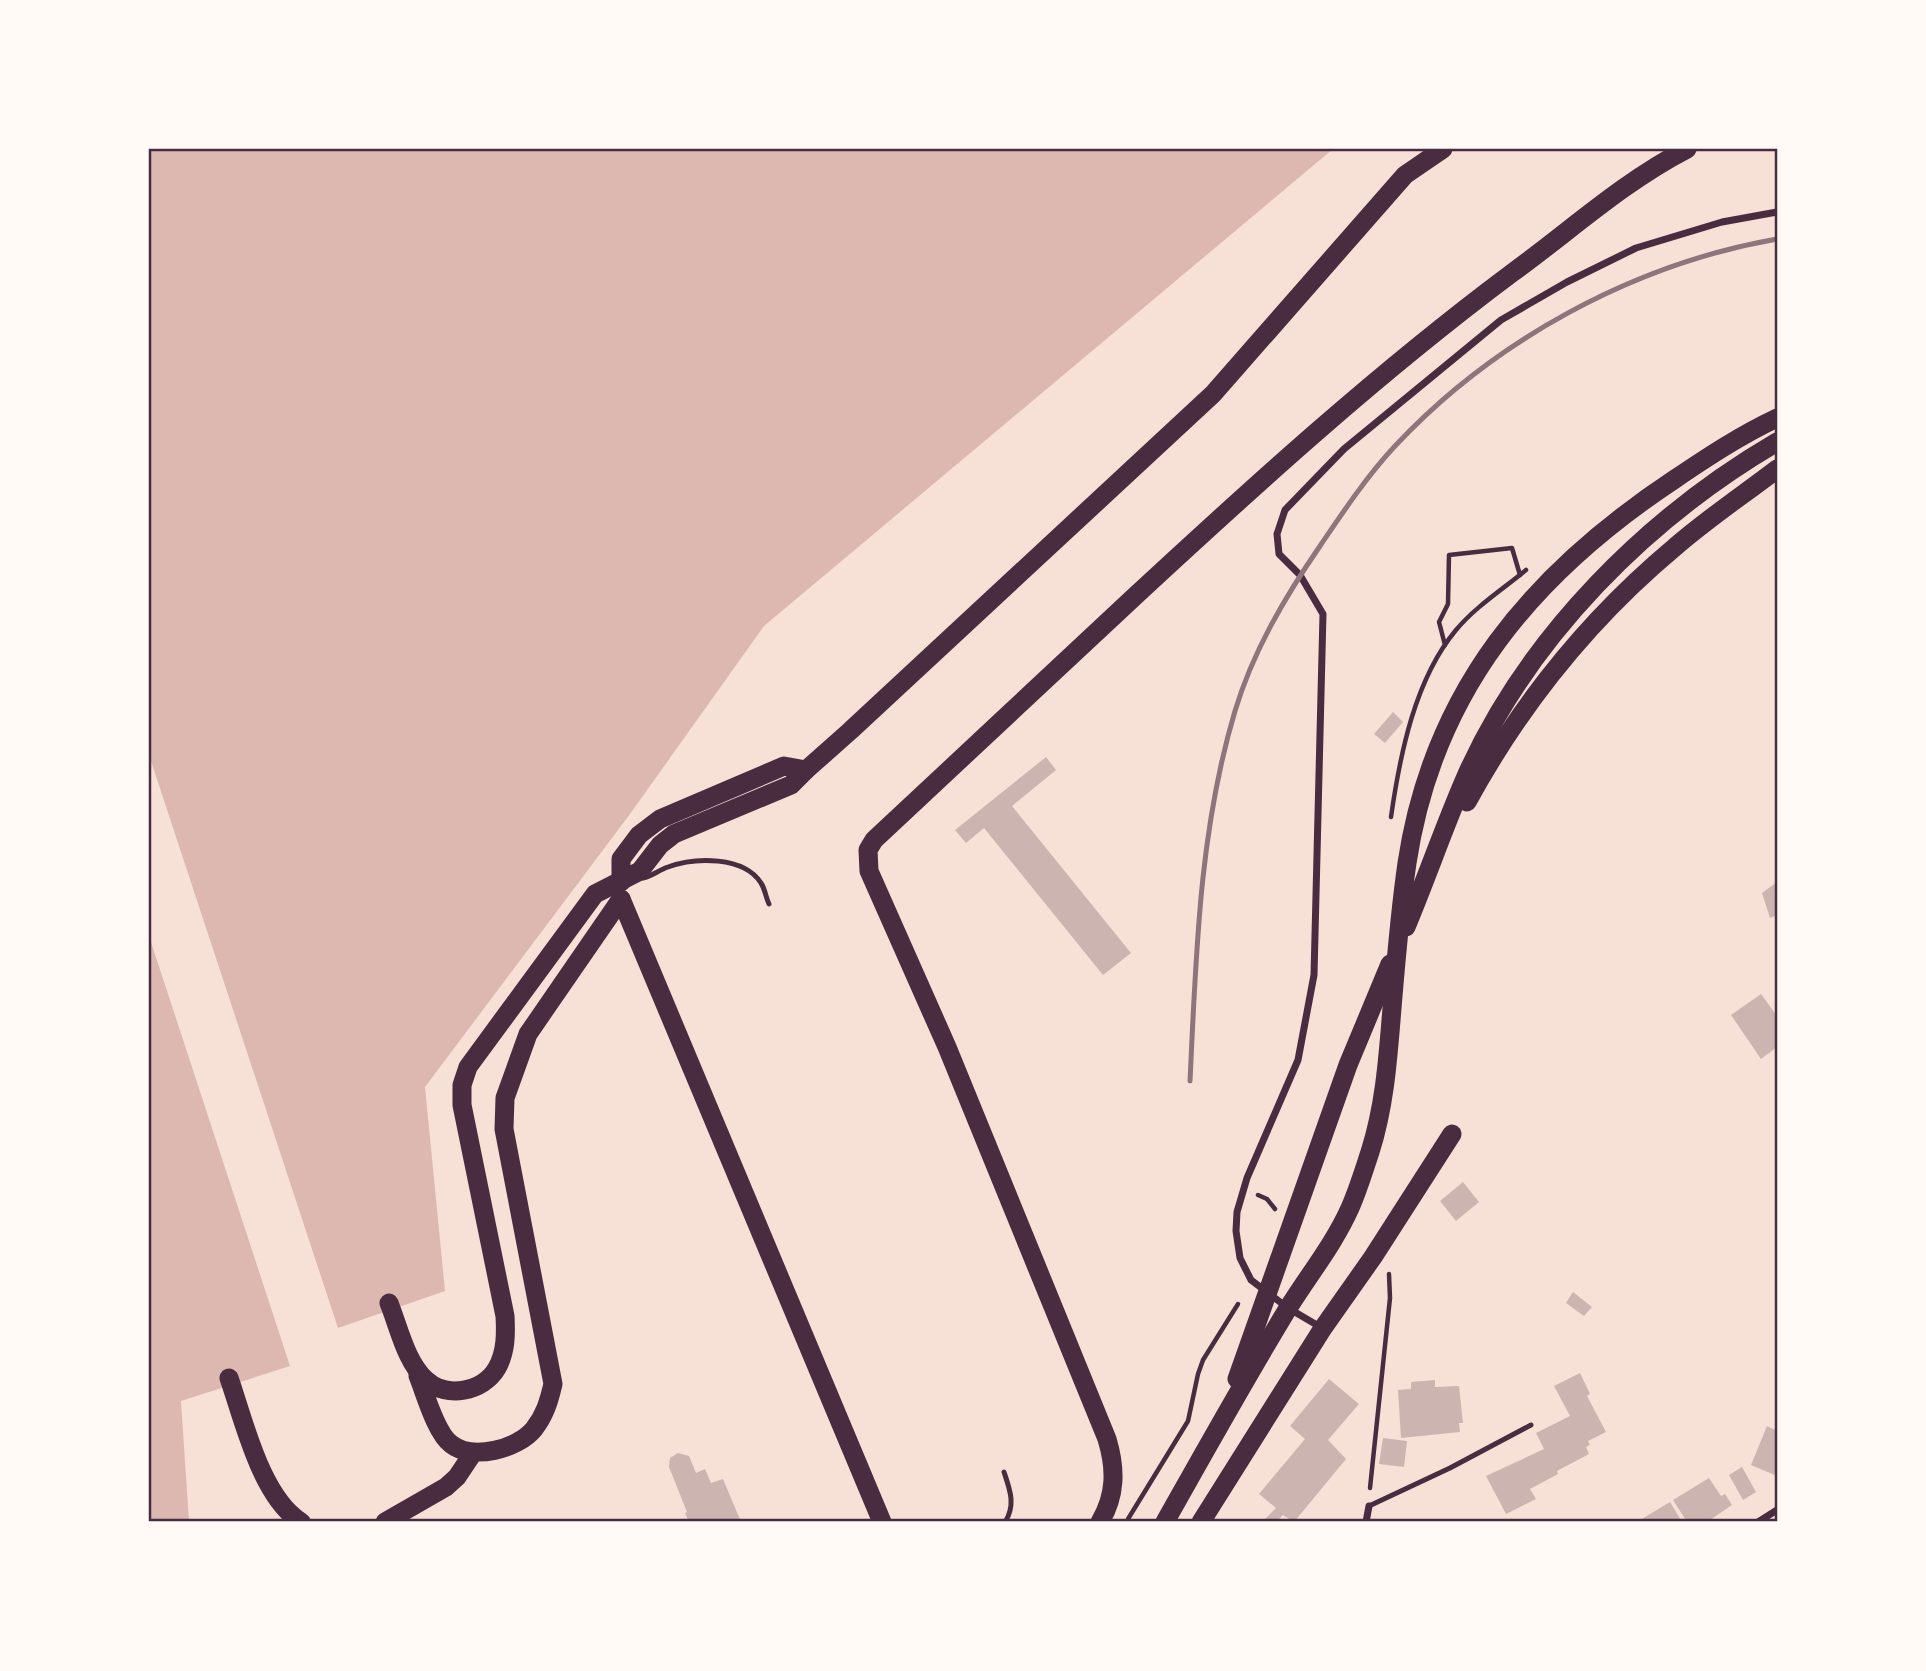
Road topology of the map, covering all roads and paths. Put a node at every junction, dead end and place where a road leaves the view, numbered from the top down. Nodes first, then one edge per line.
1 (1443, 149) edge
2 (1687, 149) edge
3 (1777, 212) edge
4 (1777, 418) edge
5 (1777, 442) edge
6 (1777, 470) edge
7 (1520, 575) dead end
8 (1445, 645) dead end
9 (1456, 815) junction
10 (621, 890) junction
11 (769, 904) dead end
12 (1452, 1134) dead end
13 (1243, 1190) junction
14 (1275, 1210) dead end
15 (1373, 1257) junction
16 (1251, 1280) junction
17 (1288, 1308) junction
18 (1323, 1328) junction
19 (229, 1378) dead end
20 (1531, 1425) dead end
21 (474, 1453) junction
22 (1003, 1472) dead end
23 (1369, 1506) junction
24 (1777, 1510) edge
25 (301, 1522) edge
26 (385, 1522) edge
27 (882, 1522) edge
28 (1005, 1522) edge
29 (1100, 1522) edge
30 (1126, 1522) edge
31 (1165, 1522) edge
32 (1177, 1522) edge
33 (1201, 1522) edge
34 (1366, 1522) edge
35 (1758, 1522) edge

1 - 10 highway
2 - 29 highway
3 - 13 street
4 - 17 highway
5 - 9 highway
6 - 9 highway
7 - 8 path
9 - 32 highway
10 - 11 lane
10 - 21 highway
10 - 21 highway
10 - 27 highway
12 - 15 highway
13 - 14 path
13 - 16 street
15 - 18 highway
15 - 23 path
16 - 17 street
16 - 30 path
17 - 18 street
17 - 31 highway
18 - 33 highway
19 - 25 highway
20 - 23 lane
21 - 26 highway
22 - 28 lane
23 - 34 street
24 - 35 street

